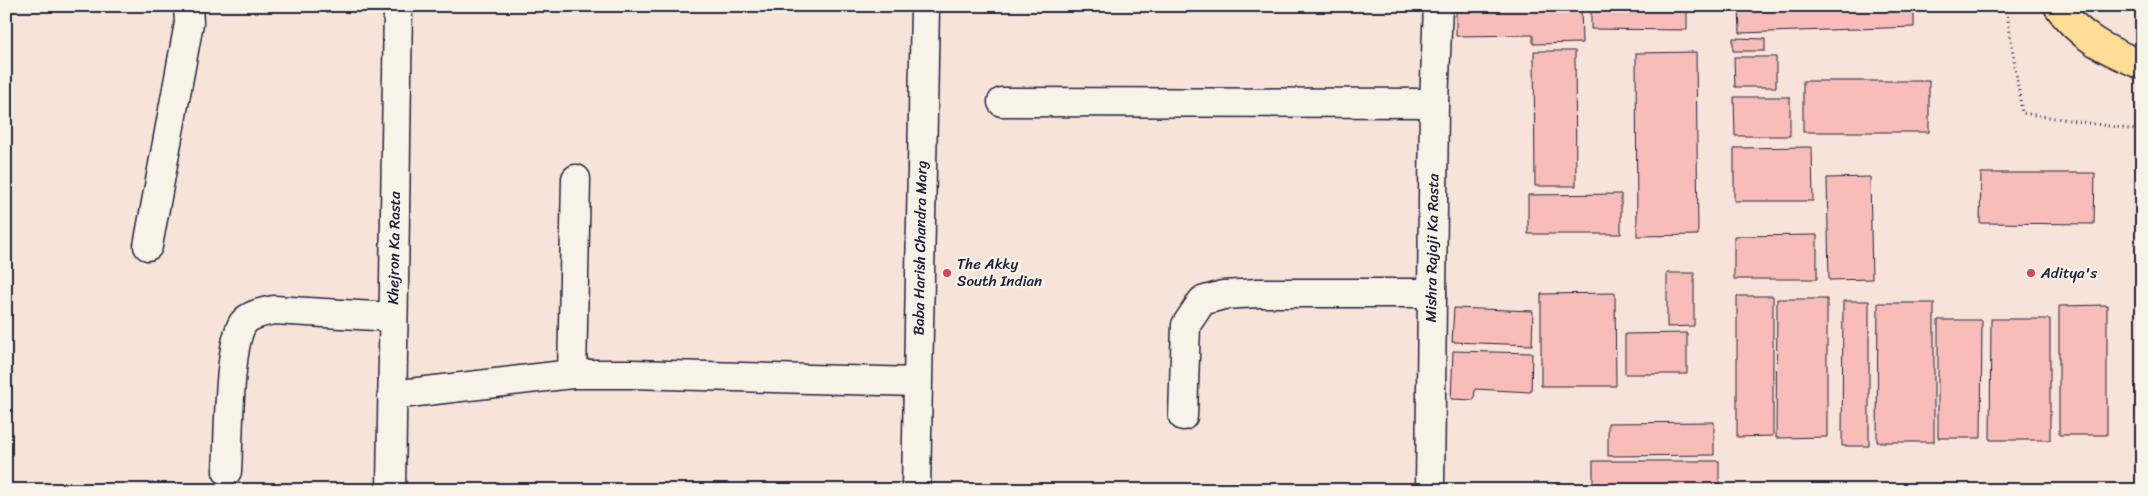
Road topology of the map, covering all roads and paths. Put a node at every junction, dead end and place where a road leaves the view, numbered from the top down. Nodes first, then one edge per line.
1 (188, 6) edge
2 (398, 6) edge
3 (925, 6) edge
4 (1438, 6) edge
5 (2006, 6) edge
6 (2058, 6) edge
7 (2142, 64) edge
8 (2142, 69) edge
9 (1002, 102) dead end
10 (1434, 103) junction
11 (2142, 131) edge
12 (576, 179) dead end
13 (148, 246) dead end
14 (1432, 294) junction
15 (392, 317) junction
16 (572, 374) junction
17 (917, 382) junction
18 (392, 396) junction
19 (1183, 416) dead end
20 (227, 471) dead end
21 (391, 490) edge
22 (916, 490) edge
23 (1430, 490) edge

1 - 13 street
2 - 15 street, Khejron Ka Rasta
3 - 17 street, Baba Harish Chandra Marg
4 - 10 street, Mishra Rajaji Ka Rasta
5 - 11 path
6 - 7 main road
7 - 8 street
9 - 10 street
10 - 14 street, Mishra Rajaji Ka Rasta
12 - 16 street
14 - 19 street
14 - 23 street, Mishra Rajaji Ka Rasta
15 - 18 street, Khejron Ka Rasta
15 - 20 street
16 - 17 street
16 - 18 street
17 - 22 street, Baba Harish Chandra Marg
18 - 21 street, Khejron Ka Rasta

